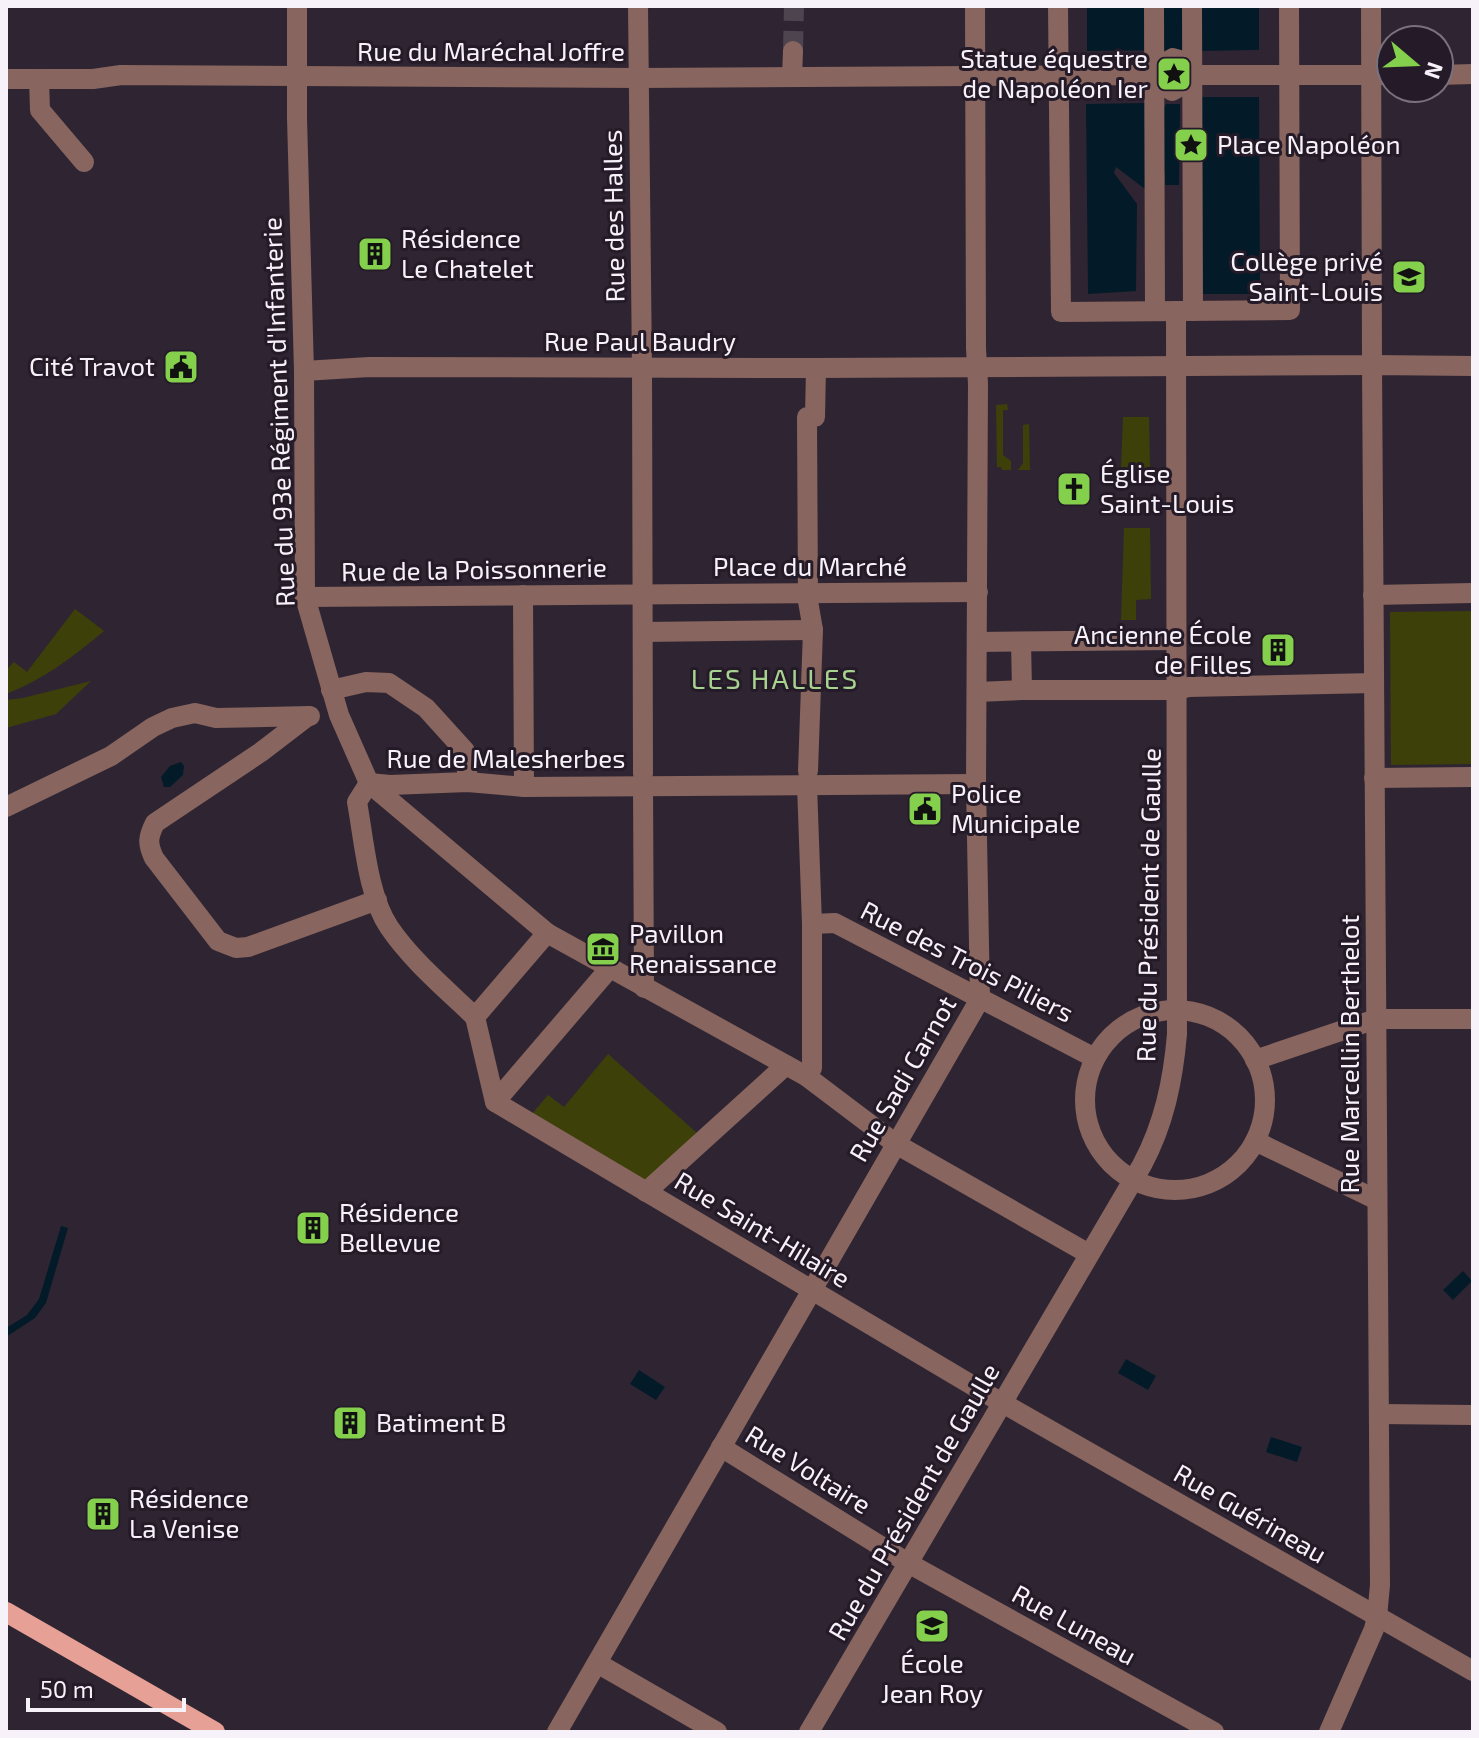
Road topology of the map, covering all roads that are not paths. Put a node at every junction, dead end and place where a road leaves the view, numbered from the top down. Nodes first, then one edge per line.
1 (297, 6) edge
2 (638, 6) edge
3 (975, 6) edge
4 (1058, 6) edge
5 (1154, 6) edge
6 (1192, 6) edge
7 (1289, 6) edge
8 (1371, 6) edge
9 (1375, 34) edge
10 (793, 51) tunnel mouth
11 (1289, 74) junction
12 (975, 75) junction
13 (1059, 75) junction
14 (1158, 75) junction
15 (1188, 75) junction
16 (1375, 75) edge
17 (296, 77) junction
18 (792, 77) junction
19 (638, 78) junction
20 (6, 79) edge
21 (39, 79) junction
22 (1380, 104) edge
23 (84, 162) dead end
24 (1155, 311) junction
25 (1184, 311) junction
26 (1372, 365) junction
27 (1175, 366) junction
28 (1473, 366) edge
29 (642, 368) junction
30 (816, 368) junction
31 (976, 368) junction
32 (304, 371) junction
33 (978, 592) junction
34 (809, 593) junction
35 (1473, 593) edge
36 (643, 594) junction
37 (523, 595) junction
38 (1373, 595) junction
39 (305, 597) junction
40 (813, 630) junction
41 (643, 632) junction
42 (1176, 640) junction
43 (978, 642) junction
44 (1021, 642) junction
45 (1374, 683) junction
46 (331, 690) junction
47 (1022, 690) junction
48 (1177, 690) junction
49 (977, 692) junction
50 (339, 715) junction
51 (308, 716) junction
52 (257, 719) junction
53 (261, 752) junction
54 (1473, 777) edge
55 (808, 778) junction
56 (1374, 778) junction
57 (643, 780) junction
58 (468, 782) junction
59 (369, 783) junction
60 (976, 784) junction
61 (524, 787) junction
62 (6, 807) edge
63 (377, 900) junction
64 (812, 924) junction
65 (547, 933) junction
66 (609, 969) junction
67 (644, 988) junction
68 (980, 999) junction
69 (1177, 1010) junction
70 (475, 1017) junction
71 (1376, 1019) junction
72 (1473, 1019) edge
73 (1095, 1058) junction
74 (1255, 1060) junction
75 (786, 1065) junction
76 (806, 1076) junction
77 (495, 1102) junction
78 (1255, 1141) junction
79 (896, 1144) junction
80 (1132, 1180) junction
81 (646, 1192) junction
82 (1377, 1200) junction
83 (1089, 1254) junction
84 (812, 1290) junction
85 (1002, 1403) junction
86 (1379, 1414) junction
87 (1473, 1415) edge
88 (721, 1447) junction
89 (908, 1563) junction
90 (6, 1612) edge
91 (1377, 1617) junction
92 (597, 1663) junction
93 (1473, 1671) edge
94 (215, 1732) edge
95 (557, 1732) edge
96 (717, 1732) edge
97 (809, 1732) edge
98 (1214, 1732) edge
99 (1329, 1732) edge

1 - 17 street, Rue du 93e Régiment d'Infanterie
2 - 19 street, Rue des Halles
3 - 12 street
4 - 13 street
5 - 14 street
6 - 15 street
7 - 11 street
8 - 9 street
10 - 18 street
11 - 15 street
11 - 16 street
11 - 25 street
12 - 13 street, Rue du Maréchal Joffre
12 - 18 street, Rue du Maréchal Joffre
12 - 31 street
13 - 14 street
13 - 24 street
14 - 15 street
14 - 24 street
15 - 25 street
17 - 19 street, Rue du Maréchal Joffre
17 - 21 street, Rue du Maréchal Joffre
17 - 32 street, Rue du 93e Régiment d'Infanterie
18 - 19 street, Rue du Maréchal Joffre
19 - 29 street, Rue des Halles
20 - 21 street, Rue du Maréchal Joffre
21 - 23 street
22 - 26 street
24 - 25 street
25 - 27 street
26 - 27 street
26 - 28 street
26 - 38 street, Rue Marcellin Berthelot
27 - 31 street
27 - 42 street, Rue du Président de Gaulle
29 - 30 street, Rue Paul Baudry
29 - 32 street, Rue Paul Baudry
29 - 36 street, Rue des Halles
30 - 31 street, Rue Paul Baudry
30 - 34 street
31 - 33 street, Rue Sadi Carnot
32 - 39 street, Rue du 93e Régiment d'Infanterie
33 - 34 street, Place du Marché
33 - 43 street, Rue Sadi Carnot
34 - 36 street, Place du Marché
34 - 40 street
35 - 38 street
36 - 37 street, Rue de la Poissonnerie
36 - 41 street, Rue des Halles
37 - 39 street, Rue de la Poissonnerie
37 - 61 street
38 - 45 street, Rue Marcellin Berthelot
39 - 46 street, Rue du 93e Régiment d'Infanterie
40 - 41 street
40 - 55 street
41 - 57 street, Rue des Halles
42 - 44 street
42 - 48 street, Rue du Président de Gaulle
43 - 44 street
43 - 49 street, Rue Sadi Carnot
44 - 47 street
45 - 48 street
45 - 56 street, Rue Marcellin Berthelot
46 - 50 street, Rue du 93e Régiment d'Infanterie
46 - 58 street
47 - 48 street
47 - 49 street
48 - 69 street, Rue du Président de Gaulle
49 - 60 street, Rue Sadi Carnot
50 - 51 street
50 - 59 street, Rue du 93e Régiment d'Infanterie
51 - 52 street
51 - 53 street
52 - 53 street
52 - 62 street
53 - 63 street
54 - 56 street
55 - 57 street
55 - 60 street
55 - 64 street
56 - 71 street, Rue Marcellin Berthelot
57 - 61 street, Rue de Malesherbes
57 - 67 street, Rue des Halles
58 - 59 street, Rue de Malesherbes
58 - 61 street, Rue de Malesherbes
59 - 63 street
59 - 65 street
60 - 68 street, Rue Sadi Carnot
63 - 70 street
64 - 68 street, Rue des Trois Piliers
64 - 76 street
65 - 66 street
65 - 70 street
66 - 67 street
66 - 77 street
67 - 75 street
68 - 73 street, Rue des Trois Piliers
68 - 79 street, Rue Sadi Carnot
69 - 73 street
69 - 74 street
69 - 80 street, Rue du Président de Gaulle
70 - 77 street
71 - 72 street
71 - 74 street
71 - 82 street, Rue Marcellin Berthelot
73 - 80 street
74 - 78 street
75 - 76 street
75 - 81 street
76 - 79 street
77 - 81 street, Rue Saint-Hilaire
78 - 80 street
78 - 82 street
79 - 83 street
79 - 84 street, Rue Sadi Carnot
80 - 83 street, Rue du Président de Gaulle
81 - 84 street, Rue Saint-Hilaire
82 - 86 street, Rue Marcellin Berthelot
83 - 85 street, Rue du Président de Gaulle
84 - 85 street, Rue Saint-Hilaire
84 - 88 street, Rue Sadi Carnot
85 - 89 street, Rue du Président de Gaulle
85 - 91 street, Rue Guérineau
86 - 87 street
86 - 91 street, Rue Marcellin Berthelot
88 - 89 street, Rue Voltaire
88 - 92 street, Rue Sadi Carnot
89 - 97 street, Rue du Président de Gaulle
89 - 98 street, Rue Luneau
90 - 94 main road
91 - 93 street, Rue Guérineau
91 - 99 street, Rue Marcellin Berthelot
92 - 95 street, Rue Sadi Carnot
92 - 96 street

